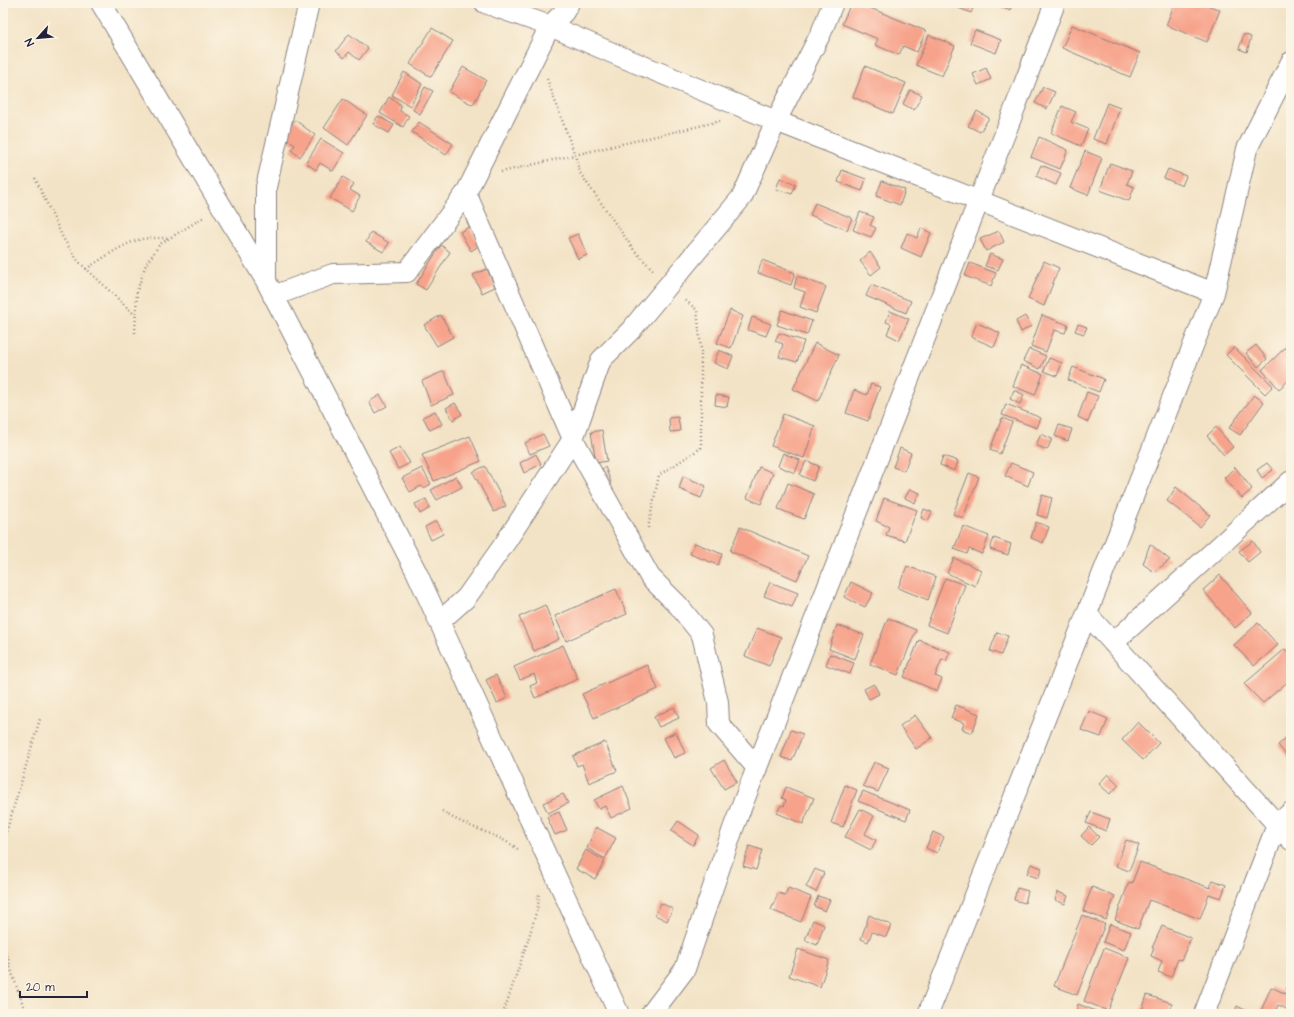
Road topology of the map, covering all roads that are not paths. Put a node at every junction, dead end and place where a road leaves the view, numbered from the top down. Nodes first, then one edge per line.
1 (101, 3) edge
2 (309, 3) edge
3 (485, 3) edge
4 (569, 3) edge
5 (833, 3) edge
6 (1055, 3) edge
7 (550, 26) junction
8 (1291, 62) edge
9 (776, 121) junction
10 (470, 185) junction
11 (979, 200) junction
12 (269, 288) junction
13 (1214, 293) junction
14 (572, 439) junction
15 (1291, 481) edge
16 (1087, 614) junction
17 (439, 622) junction
18 (1113, 643) junction
19 (757, 768) junction
20 (1284, 818) edge
21 (1291, 840) edge
22 (619, 1014) edge
23 (650, 1014) edge
24 (928, 1014) edge
25 (1204, 1014) edge

1 - 12 street
2 - 12 street
3 - 7 street
4 - 7 street
5 - 9 street
6 - 11 street
7 - 9 street
7 - 10 street
8 - 13 street
9 - 11 street
9 - 14 street
10 - 12 street
10 - 14 street
11 - 13 street
11 - 19 street
12 - 17 street
13 - 16 street
14 - 17 street
14 - 19 street
15 - 18 street
16 - 18 street
16 - 24 street
17 - 22 street
18 - 20 street
19 - 23 street
20 - 21 street
20 - 25 street

